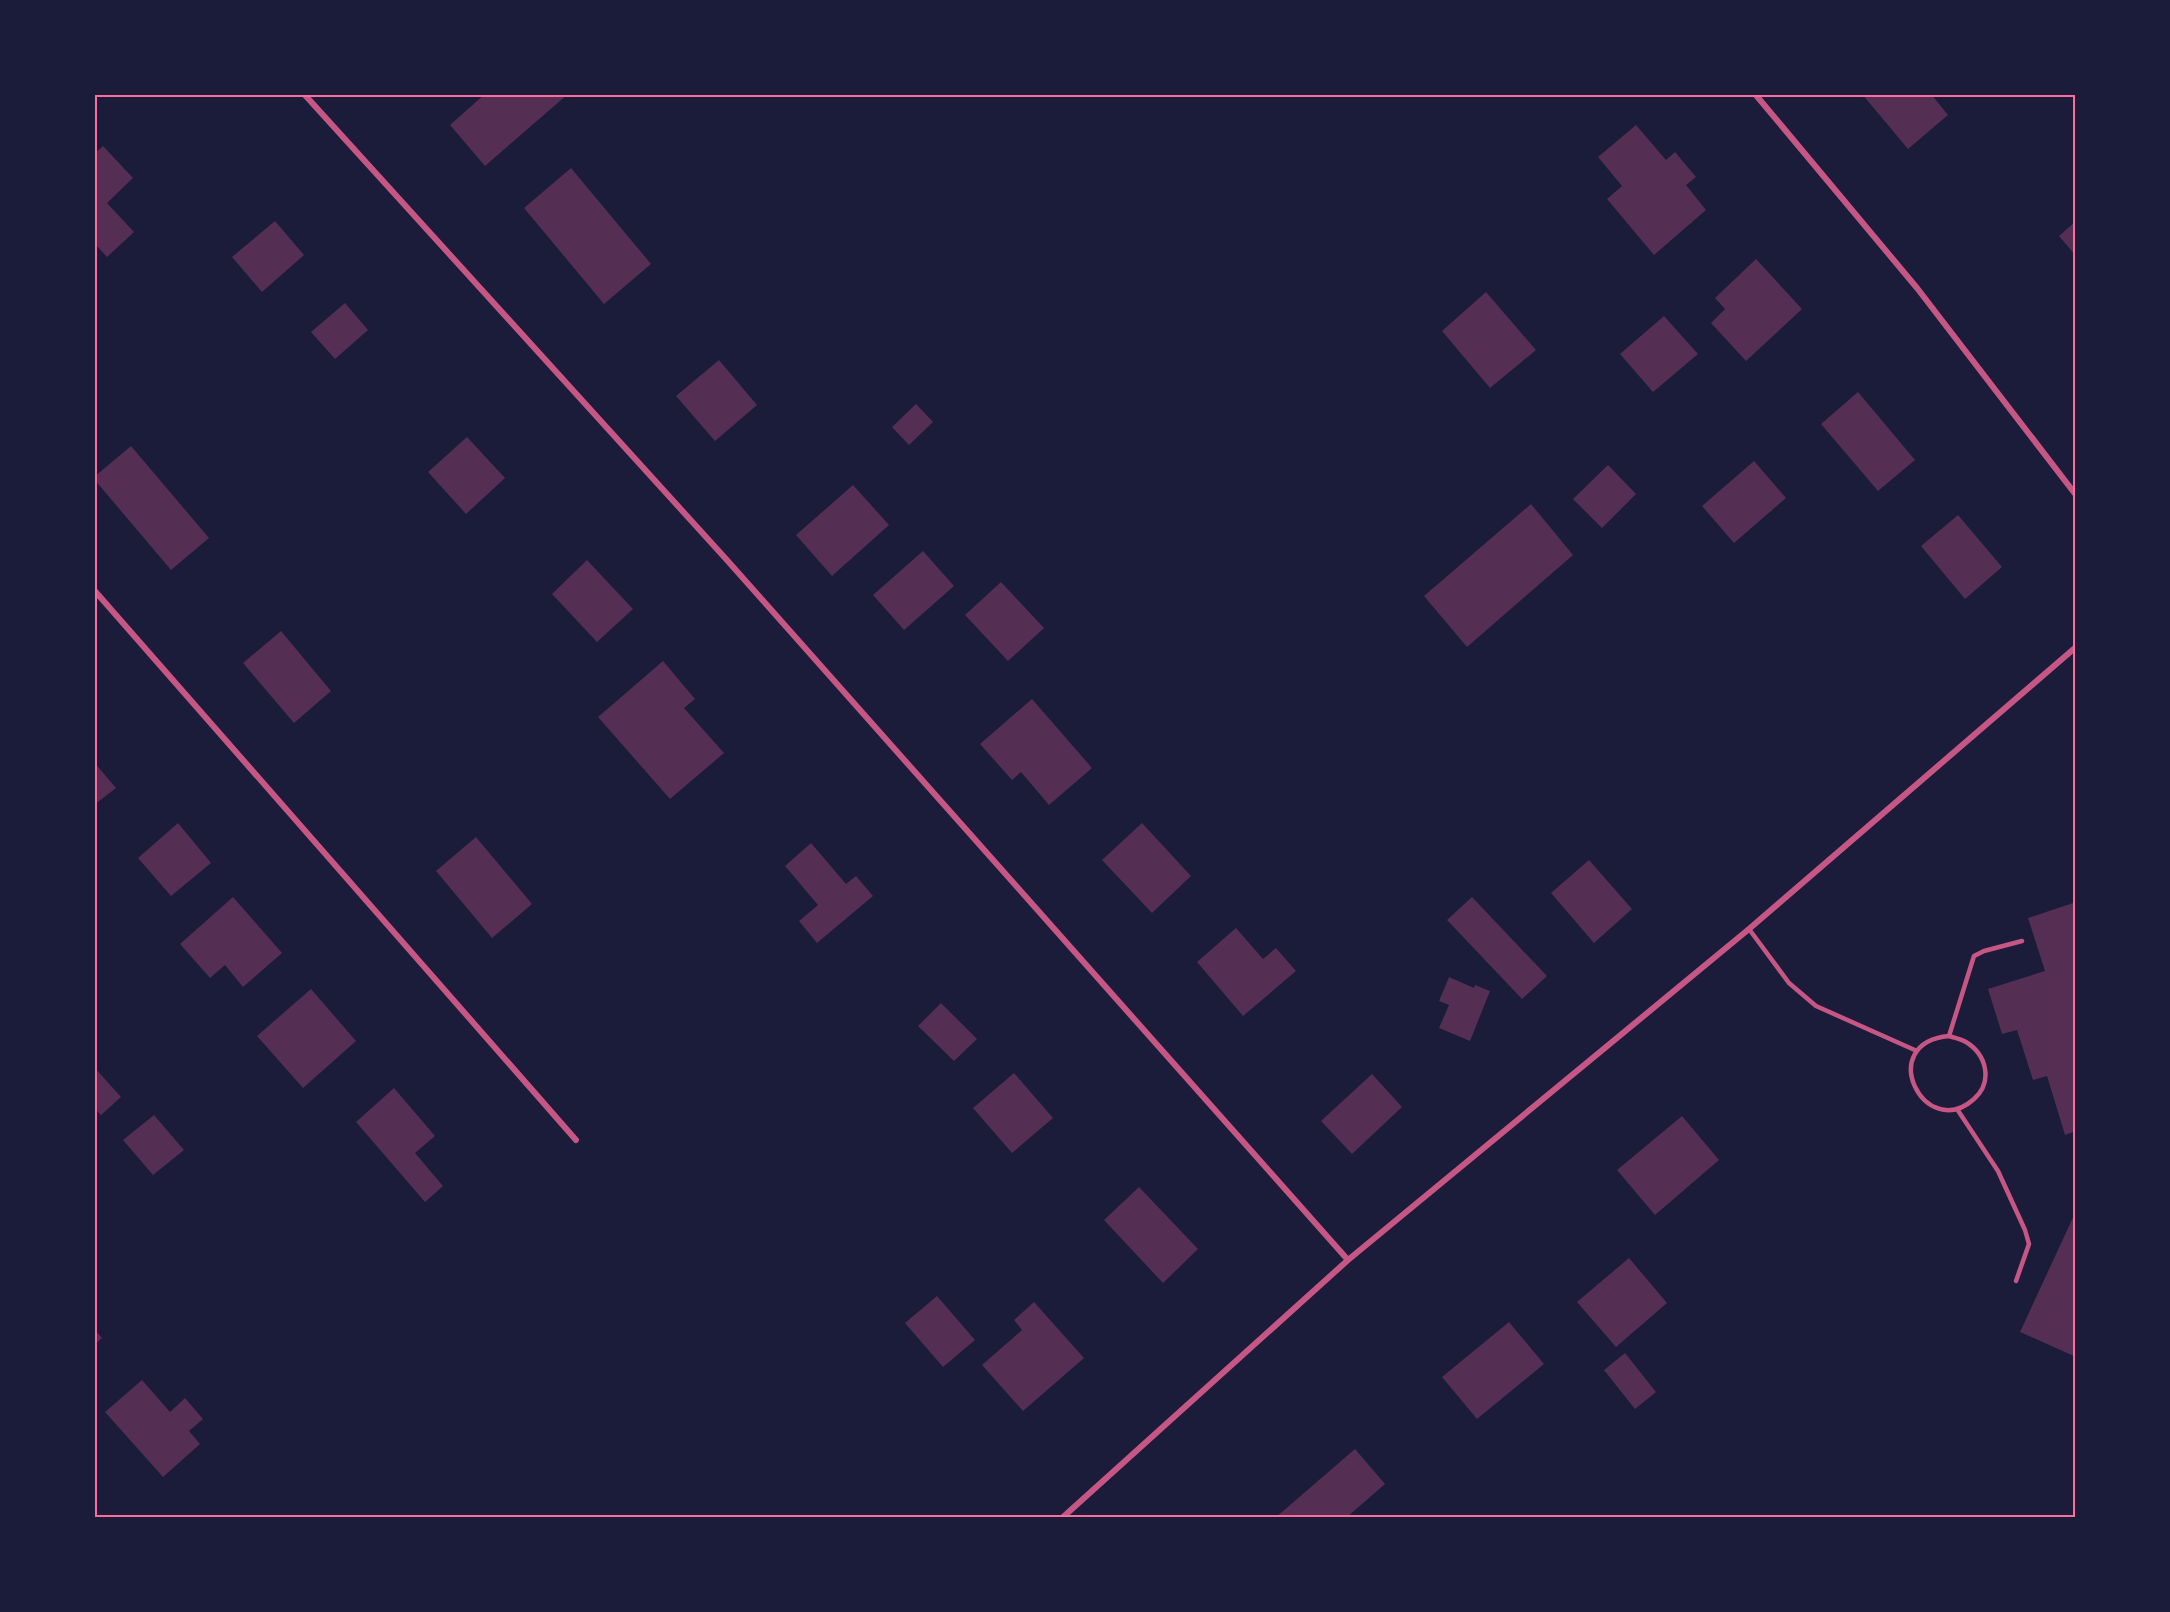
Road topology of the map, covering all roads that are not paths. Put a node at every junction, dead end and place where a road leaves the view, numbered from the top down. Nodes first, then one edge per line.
1 (304, 94) edge
2 (1755, 94) edge
3 (2076, 495) edge
4 (94, 590) edge
5 (2076, 647) edge
6 (1749, 929) junction
7 (2022, 941) dead end
8 (1949, 1036) junction
9 (1917, 1051) junction
10 (1957, 1110) junction
11 (576, 1140) dead end
12 (1348, 1260) junction
13 (2016, 1281) dead end
14 (1062, 1518) edge

1 - 12 street
2 - 3 street
4 - 11 street
5 - 6 street
6 - 9 lane
6 - 12 street
7 - 8 lane
8 - 9 lane
8 - 10 lane
9 - 10 lane
10 - 13 lane
12 - 14 street

